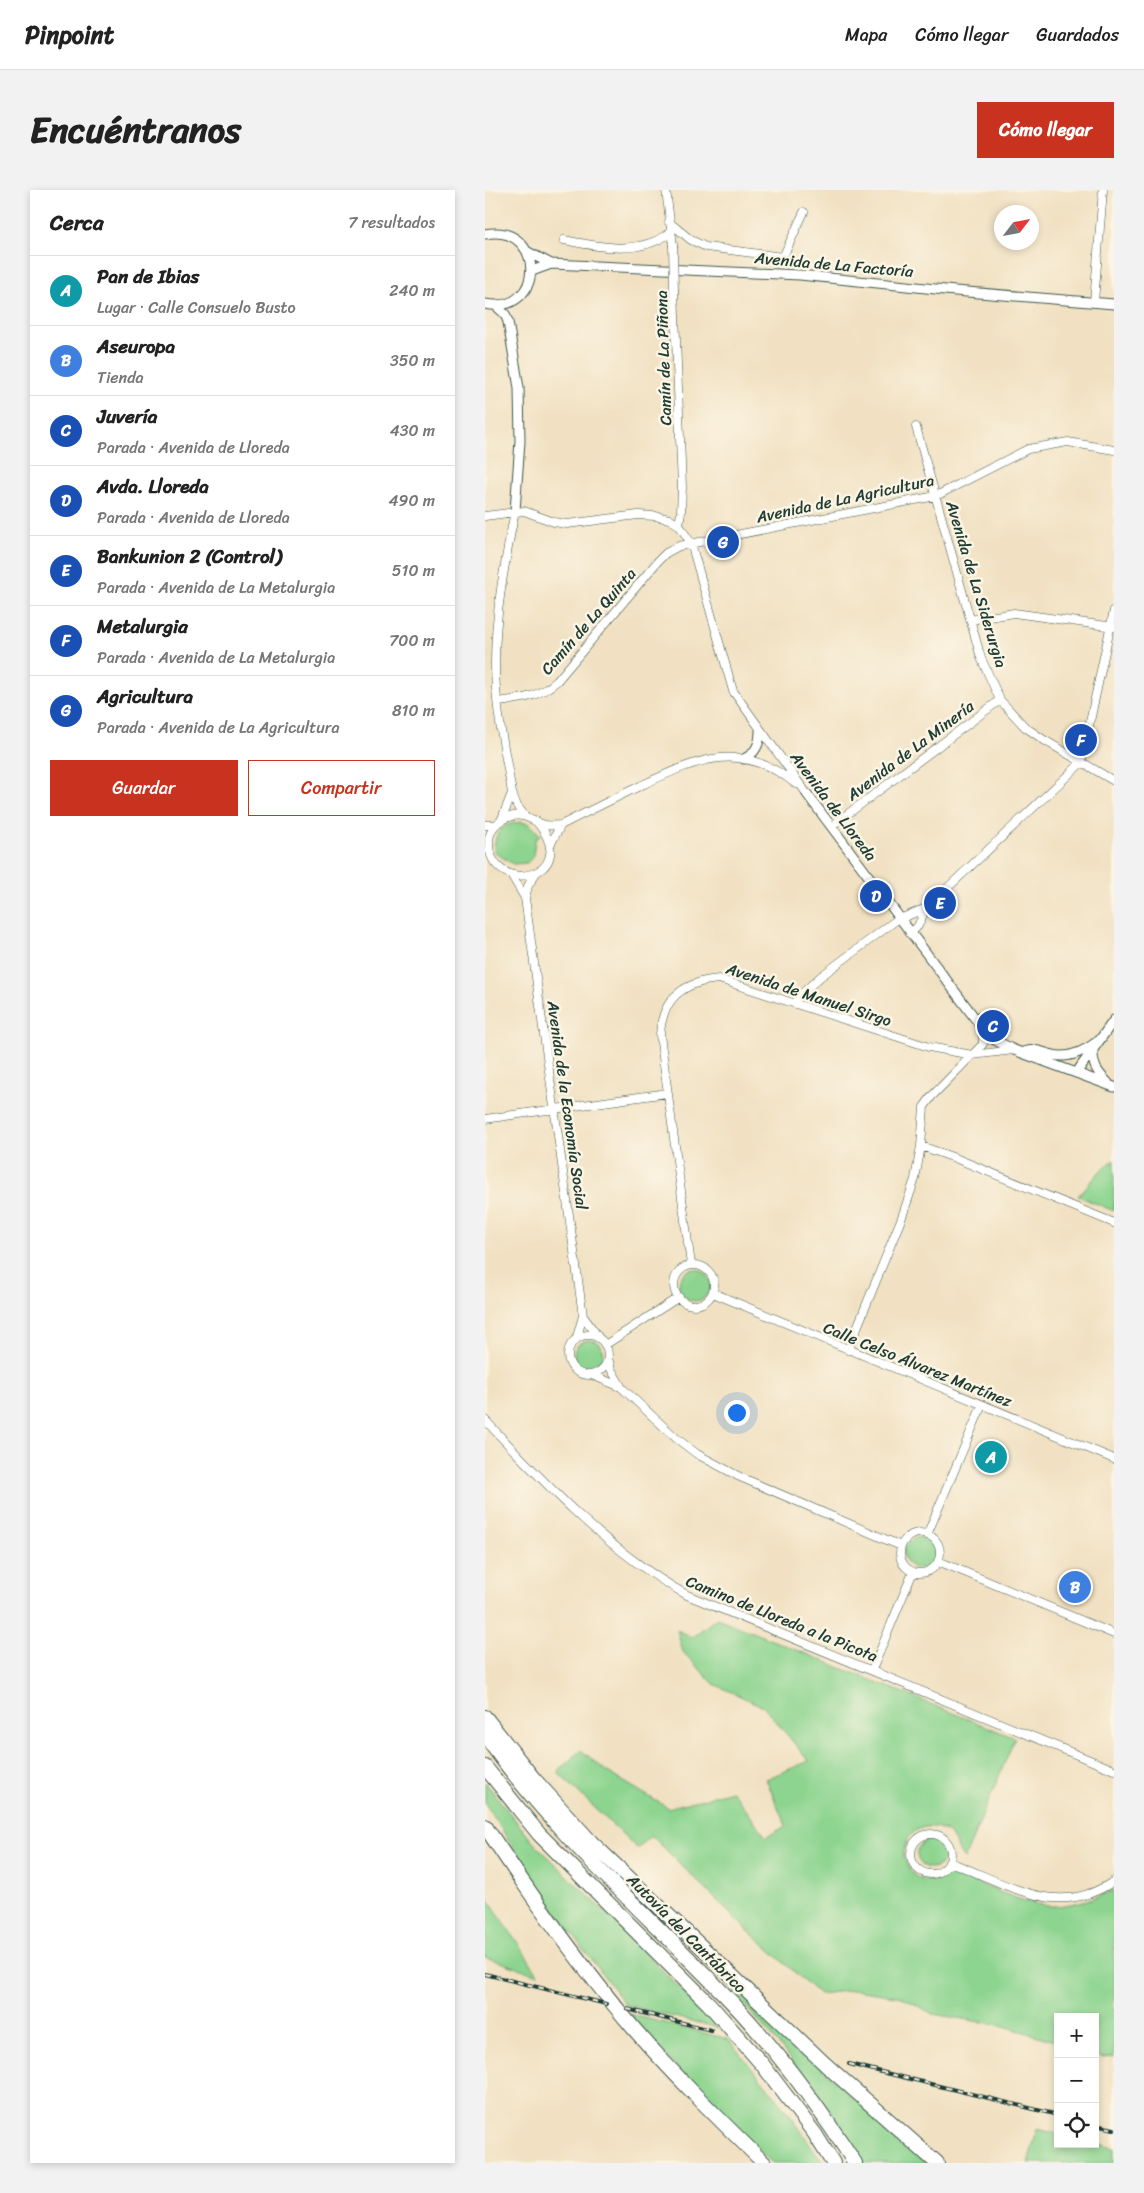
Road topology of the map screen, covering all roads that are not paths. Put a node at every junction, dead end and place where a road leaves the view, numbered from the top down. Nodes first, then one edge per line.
1 (666, 190) edge
2 (1103, 190) edge
3 (805, 212) dead end
4 (669, 222) junction
5 (671, 232) junction
6 (485, 234) edge
7 (564, 240) dead end
8 (527, 252) junction
9 (551, 264) junction
10 (532, 270) junction
11 (514, 301) junction
12 (1094, 302) junction
13 (485, 304) edge
14 (1114, 304) edge
15 (496, 306) junction
16 (508, 322) junction
17 (916, 426) dead end
18 (1114, 450) edge
19 (936, 496) junction
20 (515, 512) junction
21 (485, 516) edge
22 (679, 525) junction
23 (691, 543) junction
24 (1114, 610) edge
25 (971, 620) junction
26 (1112, 627) edge
27 (1000, 700) junction
28 (498, 702) junction
29 (760, 731) junction
30 (744, 759) junction
31 (1081, 763) junction
32 (1114, 781) edge
33 (512, 794) junction
34 (807, 794) junction
35 (525, 816) junction
36 (536, 821) junction
37 (837, 822) dead end
38 (498, 823) junction
39 (485, 825) edge
40 (561, 825) junction
41 (486, 848) edge
42 (549, 848) junction
43 (540, 868) junction
44 (512, 876) junction
45 (525, 898) junction
46 (926, 908) junction
47 (899, 918) junction
48 (910, 934) junction
49 (795, 1003) junction
50 (1114, 1020) edge
51 (983, 1030) junction
52 (1095, 1046) junction
53 (1019, 1051) junction
54 (972, 1056) junction
55 (1077, 1072) junction
56 (1113, 1087) edge
57 (667, 1093) junction
58 (555, 1110) junction
59 (485, 1119) edge
60 (921, 1146) junction
61 (1114, 1223) edge
62 (691, 1265) junction
63 (713, 1293) junction
64 (679, 1297) junction
65 (583, 1316) junction
66 (576, 1340) junction
67 (603, 1342) junction
68 (848, 1350) junction
69 (608, 1358) junction
70 (591, 1375) junction
71 (622, 1388) junction
72 (982, 1405) junction
73 (485, 1420) edge
74 (1114, 1460) edge
75 (927, 1535) junction
76 (901, 1546) junction
77 (938, 1562) junction
78 (913, 1572) junction
79 (1114, 1634) edge
80 (872, 1670) junction
81 (485, 1717) edge
82 (485, 1735) edge
83 (485, 1768) edge
84 (1114, 1770) edge
85 (485, 1826) edge
86 (949, 1862) junction
87 (1114, 1881) edge
88 (895, 2128) junction
89 (765, 2163) edge
90 (833, 2163) edge
91 (855, 2163) edge
92 (937, 2163) edge
93 (949, 2163) edge

1 - 4 street, Camín de La Piñona
2 - 12 street
3 - 4 street
4 - 5 street, Camín de La Piñona
5 - 7 street
5 - 22 street, Camín de La Piñona, bridge
6 - 8 street, Avenida de La Factoría
8 - 9 street, Avenida de La Factoría
8 - 10 street
9 - 10 street, Avenida de La Factoría
9 - 12 street, Avenida de La Factoría
10 - 11 street
11 - 15 street
11 - 16 street
12 - 14 street, Avenida de La Factoría
13 - 15 street
15 - 16 street
16 - 20 street
17 - 19 street, Avenida de La Siderurgia
18 - 19 street, Avenida de La Agricultura
19 - 23 street, Avenida de La Agricultura
19 - 25 street, Avenida de La Siderurgia
20 - 21 street
20 - 22 street
20 - 28 street
22 - 23 street, Avenida de Lloreda
23 - 28 street, Camín de La Quinta
23 - 29 street, Avenida de Lloreda
24 - 26 street
25 - 26 street
25 - 27 street, Avenida de La Siderurgia
26 - 31 street
27 - 31 street, Avenida de La Siderurgia
27 - 37 street, Avenida de La Minería
28 - 33 street
29 - 30 street
29 - 34 street, Avenida de Lloreda
30 - 34 street
30 - 40 street
31 - 32 street, Avenida de La Siderurgia
31 - 46 street
33 - 35 street
33 - 38 street
34 - 47 street, Avenida de Lloreda
35 - 36 street
35 - 38 street
36 - 40 street
36 - 42 street
38 - 39 street
38 - 41 street
40 - 42 street
41 - 44 street
42 - 43 street
43 - 44 street
43 - 45 street
44 - 45 street, Avenida de la Economía Social
45 - 58 street, Avenida de la Economía Social
46 - 47 street
46 - 48 street
47 - 48 street, Avenida de Lloreda
47 - 49 street
48 - 51 street, Avenida de Lloreda
49 - 54 street, Avenida de Manuel Sirgo
49 - 57 street, Avenida de Manuel Sirgo
50 - 52 street
51 - 53 street, Avenida de Lloreda
51 - 54 street
52 - 53 street
52 - 55 street
52 - 56 street
53 - 54 street, Avenida de Manuel Sirgo
53 - 55 street, Avenida de Manuel Sirgo
54 - 60 street
55 - 56 street, Avenida de Manuel Sirgo
57 - 58 street
57 - 62 street, Avenida de Manuel Sirgo
58 - 59 street
58 - 65 street, Avenida de la Economía Social
60 - 61 street
60 - 68 street
62 - 63 street
62 - 64 street
63 - 64 street
63 - 68 street, Calle Celso Álvarez Martínez
64 - 67 street
65 - 66 street, Avenida de la Economía Social
65 - 67 street, Avenida de la Economía Social
66 - 67 street
66 - 70 street
67 - 69 street
68 - 72 street, Calle Celso Álvarez Martínez
69 - 70 street
69 - 71 street
70 - 71 street
71 - 76 street
72 - 74 street, Calle Celso Álvarez Martínez
72 - 75 street
73 - 80 street, Camino de Lloreda a la Picota
75 - 76 street
75 - 77 street
76 - 78 street
77 - 78 street
77 - 79 street
78 - 80 street
80 - 84 street, Camino de Lloreda a la Picota
81 - 88 highway
82 - 91 highway, Autovía del Cantábrico
83 - 90 highway
85 - 89 highway
86 - 86 street
86 - 87 street
88 - 92 highway
88 - 93 highway

